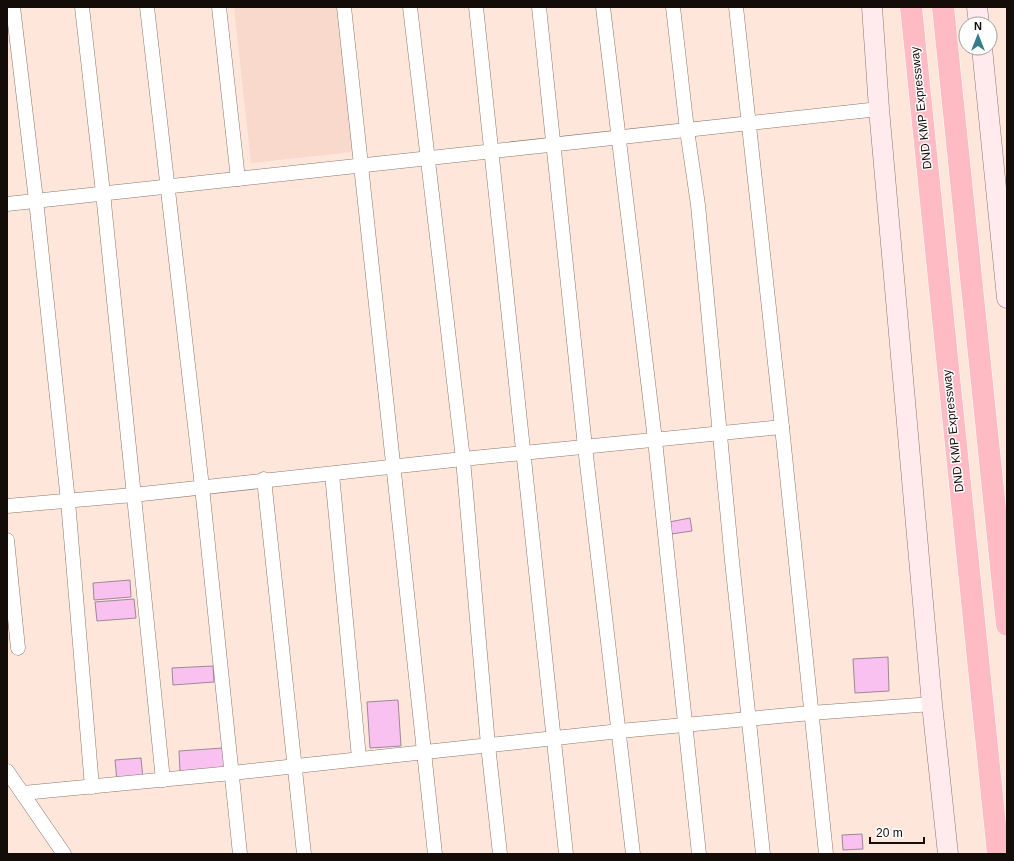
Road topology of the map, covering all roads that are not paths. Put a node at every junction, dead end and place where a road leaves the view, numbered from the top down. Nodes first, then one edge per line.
1 (13, 7) edge
2 (82, 7) edge
3 (147, 7) edge
4 (219, 7) edge
5 (344, 7) edge
6 (410, 7) edge
7 (476, 7) edge
8 (539, 7) edge
9 (604, 7) edge
10 (673, 7) edge
11 (736, 7) edge
12 (872, 7) edge
13 (911, 7) edge
14 (943, 7) edge
15 (983, 56) edge
16 (879, 109) junction
17 (749, 124) junction
18 (687, 130) junction
19 (618, 138) junction
20 (552, 145) junction
21 (492, 151) junction
22 (427, 159) junction
23 (360, 165) junction
24 (238, 178) junction
25 (168, 186) junction
26 (103, 193) junction
27 (36, 200) junction
28 (7, 204) edge
29 (1007, 298) edge
30 (782, 427) junction
31 (719, 433) junction
32 (655, 440) junction
33 (585, 447) junction
34 (524, 454) junction
35 (463, 459) junction
36 (393, 468) junction
37 (332, 474) junction
38 (264, 479) junction
39 (202, 487) junction
40 (133, 495) junction
41 (68, 501) junction
42 (7, 506) edge
43 (7, 540) edge
44 (1007, 625) edge
45 (18, 648) dead end
46 (932, 704) junction
47 (811, 713) junction
48 (750, 718) junction
49 (686, 725) junction
50 (620, 731) junction
51 (553, 738) junction
52 (488, 745) junction
53 (425, 751) junction
54 (359, 758) junction
55 (295, 767) junction
56 (7, 771) edge
57 (232, 773) junction
58 (163, 780) junction
59 (92, 788) junction
60 (23, 794) junction
61 (64, 854) edge
62 (240, 854) edge
63 (304, 854) edge
64 (435, 854) edge
65 (500, 854) edge
66 (566, 854) edge
67 (633, 854) edge
68 (699, 854) edge
69 (763, 854) edge
70 (826, 854) edge
71 (948, 854) edge
72 (998, 854) edge

1 - 27 street
2 - 26 street
3 - 25 street
4 - 24 street
5 - 23 street
6 - 22 street
7 - 21 street
8 - 20 street
9 - 19 street
10 - 18 street
11 - 17 street
12 - 16 street
13 - 72 highway, DND KMP Expressway
14 - 44 highway
15 - 29 street
16 - 17 street
16 - 46 street
17 - 18 street
17 - 30 street
18 - 19 street
18 - 31 street
19 - 20 street
19 - 32 street
20 - 21 street
20 - 33 street
21 - 22 street
21 - 34 street
22 - 23 street
22 - 35 street
23 - 24 street
23 - 36 street
24 - 25 street
25 - 26 street
25 - 39 street
26 - 27 street
26 - 40 street
27 - 28 street
27 - 41 street
30 - 31 street
30 - 47 street
31 - 32 street
31 - 48 street
32 - 33 street
32 - 49 street
33 - 34 street
33 - 50 street
34 - 35 street
34 - 51 street
35 - 36 street
35 - 52 street
36 - 37 street
36 - 53 street
37 - 38 street
37 - 54 street
38 - 39 street
38 - 55 street
39 - 40 street
39 - 57 street
40 - 41 street
40 - 58 street
41 - 42 street
41 - 59 street
43 - 45 street
46 - 47 street
46 - 71 street
47 - 48 street
47 - 70 street
48 - 49 street
48 - 69 street
49 - 50 street
49 - 68 street
50 - 51 street
50 - 67 street
51 - 52 street
51 - 66 street
52 - 53 street
52 - 65 street
53 - 54 street
53 - 64 street
54 - 55 street
55 - 57 street
55 - 63 street
56 - 60 street
57 - 58 street
57 - 62 street
58 - 59 street
59 - 60 street
60 - 61 street

